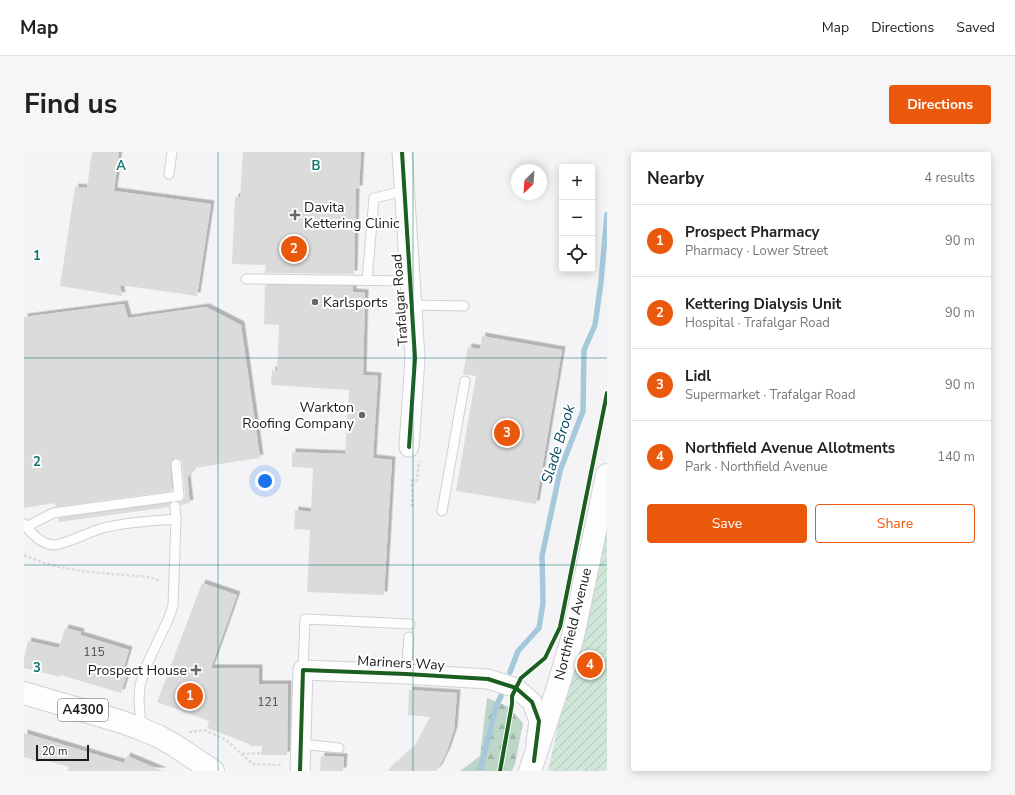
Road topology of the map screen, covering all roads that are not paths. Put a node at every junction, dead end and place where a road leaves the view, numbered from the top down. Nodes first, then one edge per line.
1 (172, 152) edge
2 (402, 152) edge
3 (169, 174) dead end
4 (404, 192) junction
5 (246, 279) dead end
6 (367, 281) junction
7 (410, 281) junction
8 (412, 305) junction
9 (464, 306) dead end
10 (464, 381) dead end
11 (409, 447) road end
12 (176, 464) dead end
13 (607, 475) edge
14 (175, 506) dead end
15 (442, 510) dead end
16 (176, 519) junction
17 (25, 525) edge
18 (410, 624) dead end
19 (409, 637) dead end
20 (303, 670) junction
21 (406, 674) junction
22 (24, 693) edge
23 (141, 729) junction
24 (300, 744) junction
25 (339, 748) dead end
26 (532, 766) edge
27 (300, 768) edge
28 (213, 771) edge

1 - 3 lane
2 - 4 street, Trafalgar Road
4 - 6 lane
4 - 7 street, Trafalgar Road
5 - 6 lane
6 - 7 lane
7 - 8 street, Trafalgar Road
8 - 9 lane
8 - 11 street, Trafalgar Road
10 - 15 lane
12 - 17 lane
13 - 26 main road, Northfield Avenue
14 - 16 lane
16 - 17 lane
16 - 23 lane
18 - 20 lane
19 - 21 lane
20 - 21 street, Mariners Way
20 - 24 street
21 - 26 street, Mariners Way
22 - 23 main road, A4300
23 - 28 main road, A4300
24 - 25 lane
24 - 27 street

